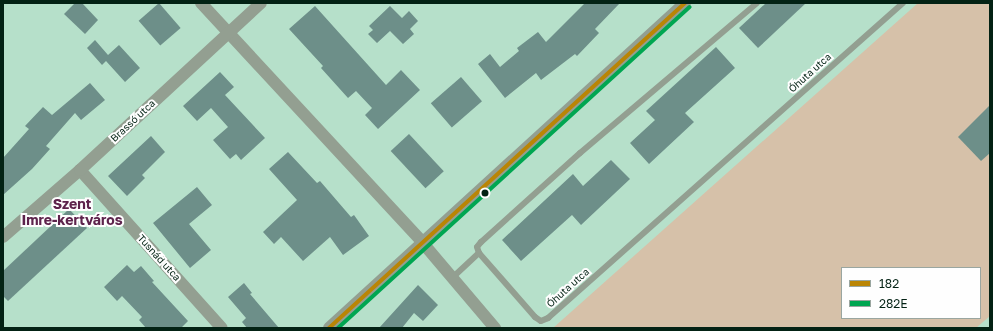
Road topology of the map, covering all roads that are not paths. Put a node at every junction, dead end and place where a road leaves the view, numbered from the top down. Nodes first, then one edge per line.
1 (201, 3) edge
2 (261, 3) edge
3 (685, 3) edge
4 (757, 3) edge
5 (904, 3) edge
6 (228, 32) junction
7 (80, 170) junction
8 (3, 237) edge
9 (422, 242) junction
10 (479, 253) junction
11 (452, 278) junction
12 (222, 328) edge
13 (329, 328) edge
14 (495, 328) edge

1 - 6 street
2 - 6 street, Brassó utca
3 - 9 street
4 - 10 lane
5 - 10 lane, Óhuta utca
6 - 7 street, Brassó utca
6 - 9 street
7 - 8 street, Brassó utca
7 - 12 street, Tusnád utca
9 - 11 street
9 - 13 street
10 - 11 lane
11 - 14 street

